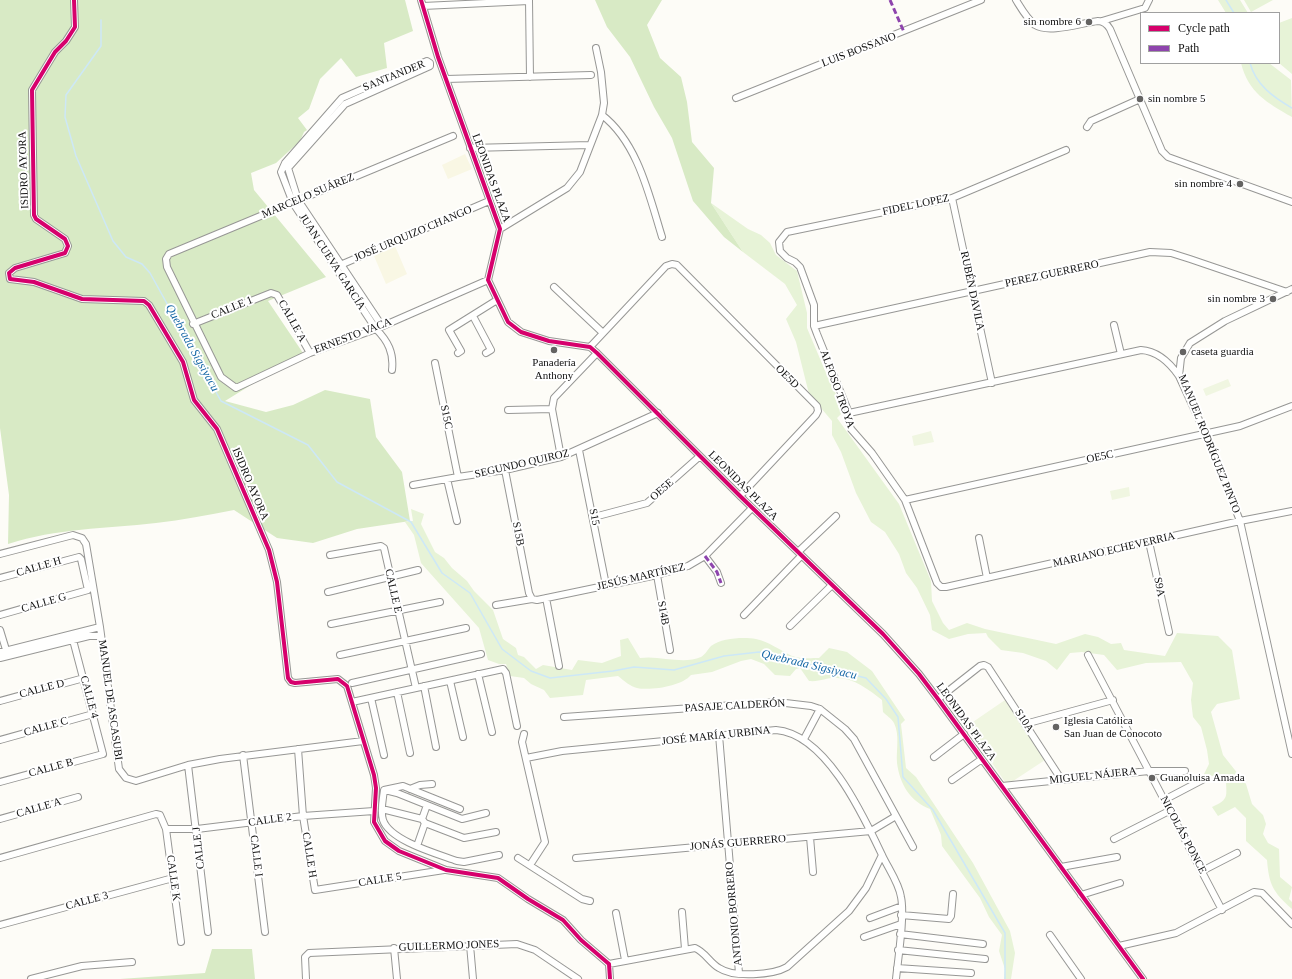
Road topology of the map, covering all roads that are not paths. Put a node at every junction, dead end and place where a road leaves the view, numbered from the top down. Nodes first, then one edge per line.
1 (74, 0) edge
2 (980, 0) edge
3 (1016, 0) edge
4 (1149, 0) edge
5 (529, 1) edge
6 (422, 3) edge
7 (1102, 21) junction
8 (596, 48) dead end
9 (591, 76) dead end
10 (530, 77) junction
11 (446, 79) junction
12 (736, 98) dead end
13 (1140, 99) junction
14 (602, 115) junction
15 (1088, 127) dead end
16 (453, 136) dead end
17 (590, 145) junction
18 (470, 148) junction
19 (1066, 150) dead end
20 (281, 172) joint
21 (288, 172) joint
22 (952, 198) junction
23 (296, 201) junction
24 (490, 201) junction
25 (1292, 202) edge
26 (500, 229) junction
27 (783, 234) joint
28 (662, 236) dead end
29 (339, 265) junction
30 (488, 280) junction
31 (554, 287) dead end
32 (1289, 290) edge
33 (972, 291) junction
34 (271, 293) joint
35 (497, 300) junction
36 (473, 316) junction
37 (193, 324) junction
38 (1114, 325) dead end
39 (382, 326) junction
40 (814, 326) junction
41 (376, 329) junction
42 (603, 333) junction
43 (590, 347) junction
44 (310, 353) junction
45 (458, 353) dead end
46 (486, 353) dead end
47 (597, 353) junction
48 (1121, 354) junction
49 (435, 363) dead end
50 (392, 370) dead end
51 (1179, 376) junction
52 (992, 383) junction
53 (1292, 406) edge
54 (552, 409) junction
55 (508, 410) dead end
56 (849, 413) junction
57 (658, 414) junction
58 (1205, 434) junction
59 (579, 450) junction
60 (700, 456) junction
61 (561, 457) junction
62 (505, 470) junction
63 (458, 477) junction
64 (447, 479) junction
65 (413, 485) dead end
66 (740, 496) junction
67 (905, 500) junction
68 (752, 508) junction
69 (1292, 511) edge
70 (836, 516) dead end
71 (594, 517) junction
72 (457, 521) dead end
73 (1240, 521) junction
74 (979, 538) dead end
75 (1149, 542) junction
76 (0, 554) edge
77 (800, 554) junction
78 (330, 555) dead end
79 (705, 556) junction
80 (418, 570) dead end
81 (657, 575) junction
82 (0, 578) edge
83 (390, 578) junction
84 (987, 578) junction
85 (721, 583) dead end
86 (937, 583) joint
87 (606, 585) junction
88 (832, 585) junction
89 (88, 590) joint
90 (328, 592) dead end
91 (546, 598) junction
92 (532, 599) junction
93 (440, 602) dead end
94 (496, 604) dead end
95 (398, 611) junction
96 (0, 615) edge
97 (744, 615) dead end
98 (331, 624) dead end
99 (790, 626) dead end
100 (100, 627) junction
101 (466, 628) dead end
102 (0, 630) edge
103 (1169, 632) dead end
104 (101, 636) junction
105 (72, 640) junction
106 (404, 641) junction
107 (670, 650) dead end
108 (5, 653) edge
109 (481, 654) dead end
110 (340, 655) dead end
111 (1088, 655) dead end
112 (0, 658) edge
113 (559, 666) dead end
114 (411, 670) junction
115 (478, 674) junction
116 (84, 678) junction
117 (450, 681) junction
118 (352, 683) dead end
119 (424, 686) junction
120 (416, 688) junction
121 (397, 692) junction
122 (371, 698) junction
123 (938, 698) junction
124 (0, 700) edge
125 (1112, 700) junction
126 (352, 702) junction
127 (820, 710) junction
128 (93, 714) junction
129 (564, 716) dead end
130 (1025, 724) junction
131 (517, 726) dead end
132 (492, 732) dead end
133 (524, 734) dead end
134 (964, 734) junction
135 (719, 735) junction
136 (463, 737) dead end
137 (804, 739) junction
138 (0, 740) edge
139 (363, 741) junction
140 (436, 747) dead end
141 (298, 749) junction
142 (410, 753) dead end
143 (103, 754) joint
144 (1292, 754) edge
145 (243, 755) junction
146 (384, 756) dead end
147 (934, 757) dead end
148 (526, 758) junction
149 (982, 758) junction
150 (188, 765) junction
151 (1149, 771) junction
152 (1185, 771) dead end
153 (1062, 779) junction
154 (1204, 779) dead end
155 (952, 780) dead end
156 (0, 782) edge
157 (432, 784) dead end
158 (1002, 786) junction
159 (376, 788) junction
160 (410, 789) junction
161 (384, 790) junction
162 (78, 797) dead end
163 (1164, 800) junction
164 (427, 805) junction
165 (382, 809) junction
166 (460, 810) dead end
167 (374, 811) junction
168 (1169, 811) junction
169 (486, 814) dead end
170 (303, 816) junction
171 (896, 816) junction
172 (0, 819) edge
173 (423, 821) junction
174 (251, 822) junction
175 (166, 829) junction
176 (197, 829) junction
177 (871, 830) junction
178 (496, 832) dead end
179 (810, 837) junction
180 (1114, 839) dead end
181 (728, 844) junction
182 (417, 846) junction
183 (913, 847) dead end
184 (1237, 853) dead end
185 (499, 855) dead end
186 (882, 855) junction
187 (1117, 857) dead end
188 (0, 858) edge
189 (518, 858) dead end
190 (576, 858) dead end
191 (530, 865) junction
192 (1061, 867) junction
193 (446, 870) junction
194 (1202, 871) junction
195 (813, 872) dead end
196 (173, 878) junction
197 (1120, 883) dead end
198 (315, 890) joint
199 (953, 894) dead end
200 (1081, 895) junction
201 (590, 901) dead end
202 (902, 906) junction
203 (1222, 910) junction
204 (616, 912) dead end
205 (682, 912) dead end
206 (901, 915) junction
207 (870, 918) dead end
208 (901, 924) junction
209 (1292, 924) edge
210 (0, 925) edge
211 (208, 932) dead end
212 (265, 932) dead end
213 (900, 934) junction
214 (1050, 935) dead end
215 (864, 937) dead end
216 (181, 942) dead end
217 (983, 944) dead end
218 (470, 945) junction
219 (1119, 946) junction
220 (394, 948) junction
221 (685, 949) junction
222 (898, 950) junction
223 (985, 959) dead end
224 (625, 960) junction
225 (132, 962) dead end
226 (609, 964) junction
227 (897, 968) junction
228 (739, 973) junction
229 (971, 974) dead end
230 (31, 979) edge
231 (306, 979) edge
232 (397, 979) edge
233 (473, 979) edge
234 (578, 979) edge
235 (610, 979) edge
236 (896, 979) edge
237 (1081, 979) edge
238 (1143, 979) edge

1 - 126 street, ISIDRO AYORA
2 - 12 street, LUIS BOSSANO
3 - 7 street
4 - 7 street
5 - 6 street
5 - 10 street
6 - 11 street, LEONIDAS PLAZA
7 - 13 street
8 - 14 street
9 - 10 street
10 - 11 street
11 - 18 street, LEONIDAS PLAZA
13 - 15 street
13 - 25 street
14 - 17 street
14 - 28 street
16 - 23 street, MARCELO SUÁREZ
17 - 18 street
17 - 26 street
18 - 24 street, LEONIDAS PLAZA
19 - 22 street, FIDEL LOPEZ
20 - 21 street, SANTANDER
20 - 23 street, JUAN CUEVA GARCÍA
21 - 23 street, JUAN CUEVA GARCÍA
22 - 27 street, FIDEL LOPEZ
22 - 33 street, RUBÉN DAVILA
23 - 29 street, JUAN CUEVA GARCÍA
23 - 37 street, MARCELO SUÁREZ
24 - 26 street, LEONIDAS PLAZA
24 - 29 street, JOSÉ URQUIZO CHANGO
26 - 30 street, LEONIDAS PLAZA
27 - 40 street, ALFOSO TROYA
29 - 39 street, JUAN CUEVA GARCÍA
29 - 41 street, JUAN CUEVA GARCÍA
30 - 35 street
30 - 39 street, ERNESTO VACA
31 - 42 street
32 - 33 street, PEREZ GUERRERO
32 - 51 street, MANUEL RODRÍGUEZ PINTO
33 - 40 street, PEREZ GUERRERO
33 - 52 street, RUBÉN DAVILA
34 - 37 street, CALLE 1
34 - 44 street, CALLE A
35 - 36 street
35 - 43 street
36 - 45 street
36 - 46 street
37 - 44 street, ERNESTO VACA
38 - 48 street
39 - 41 street, ERNESTO VACA
40 - 56 street, ALFOSO TROYA
41 - 44 street, ERNESTO VACA
41 - 50 street, JUAN CUEVA GARCÍA
42 - 43 street
42 - 66 street, OE5D
43 - 47 street, LEONIDAS PLAZA
47 - 54 street
47 - 57 street, LEONIDAS PLAZA
48 - 51 street
48 - 52 street
49 - 63 street, S15C
51 - 58 street, MANUEL RODRÍGUEZ PINTO
52 - 56 street
53 - 58 street, OE5C
54 - 55 street
54 - 61 street
56 - 67 street, ALFOSO TROYA
57 - 59 street, SEGUNDO QUIROZ
57 - 60 street, LEONIDAS PLAZA
58 - 67 street, OE5C
58 - 73 street, MANUEL RODRÍGUEZ PINTO
59 - 61 street, SEGUNDO QUIROZ
59 - 71 street, S15
60 - 66 street, LEONIDAS PLAZA
60 - 71 street, OE5E
61 - 62 street, SEGUNDO QUIROZ
62 - 63 street, SEGUNDO QUIROZ
62 - 92 street, S15B
63 - 64 street, SEGUNDO QUIROZ
64 - 65 street, SEGUNDO QUIROZ
64 - 72 street
66 - 68 street, LEONIDAS PLAZA
67 - 86 street, ALFOSO TROYA
68 - 77 street, LEONIDAS PLAZA
68 - 79 street, JESÚS MARTÍNEZ
69 - 73 street, MARIANO ECHEVERRIA
70 - 77 street
71 - 87 street, S15
73 - 75 street, MARIANO ECHEVERRIA
73 - 144 street, MANUEL RODRÍGUEZ PINTO
74 - 84 street
75 - 84 street, MARIANO ECHEVERRIA
75 - 103 street, S9A
76 - 100 street, MANUEL DE ASCASUBI
77 - 88 street, LEONIDAS PLAZA
77 - 97 street
78 - 83 street, CALLE E
79 - 81 street, JESÚS MARTÍNEZ
79 - 85 street
80 - 83 street
81 - 87 street, JESÚS MARTÍNEZ
81 - 107 street, S14B
82 - 89 street, CALLE H
83 - 90 street
83 - 95 street, CALLE E
84 - 86 street, MARIANO ECHEVERRIA
87 - 91 street, JESÚS MARTÍNEZ
88 - 99 street
88 - 123 street, LEONIDAS PLAZA
89 - 96 street, CALLE G
91 - 92 street, JESÚS MARTÍNEZ
91 - 113 street
92 - 94 street, JESÚS MARTÍNEZ
93 - 95 street
95 - 98 street
95 - 106 street, CALLE E
100 - 104 street, MANUEL DE ASCASUBI
100 - 108 street
101 - 106 street
102 - 108 street
104 - 105 street
104 - 150 street, MANUEL DE ASCASUBI
105 - 108 street
105 - 116 street, CALLE 4
106 - 110 street
106 - 114 street, CALLE E
108 - 112 street
109 - 114 street
111 - 125 street, NICOLÁS PONCE
114 - 118 street
114 - 120 street, CALLE E
115 - 117 street
115 - 131 street
115 - 132 street
116 - 124 street, CALLE D
116 - 128 street, CALLE 4
117 - 119 street
117 - 136 street
119 - 120 street
119 - 140 street
120 - 121 street
121 - 122 street
121 - 142 street
122 - 126 street
122 - 146 street
123 - 130 street, S10A
123 - 134 street, LEONIDAS PLAZA
125 - 130 street
125 - 151 street, NICOLÁS PONCE
126 - 139 street, ISIDRO AYORA
127 - 129 street, PASAJE CALDERÓN
127 - 137 street
127 - 171 street, PASAJE CALDERÓN
128 - 138 street, CALLE C
128 - 143 street, CALLE 4
130 - 153 street, S10A
133 - 148 street
134 - 147 street
134 - 149 street, LEONIDAS PLAZA
135 - 137 street, JOSÉ MARÍA URBINA
135 - 148 street, JOSÉ MARÍA URBINA
135 - 181 street, ANTONIO BORRERO
137 - 177 street, JOSÉ MARÍA URBINA
139 - 141 street, MANUEL DE ASCASUBI
139 - 159 street, ISIDRO AYORA
141 - 145 street, MANUEL DE ASCASUBI
141 - 170 street, CALLE H
143 - 156 street, CALLE B
145 - 150 street, MANUEL DE ASCASUBI
145 - 174 street, CALLE I
148 - 191 street
149 - 155 street
149 - 158 street, LEONIDAS PLAZA
150 - 176 street, CALLE J
151 - 152 street, MIGUEL NÁJERA
151 - 153 street, MIGUEL NÁJERA
151 - 163 street, NICOLÁS PONCE
153 - 158 street, MIGUEL NÁJERA
154 - 163 street
157 - 160 street
158 - 192 street, LEONIDAS PLAZA
159 - 161 street
159 - 167 street, ISIDRO AYORA
160 - 161 street
160 - 166 street
161 - 164 street
161 - 165 street
162 - 172 street, CALLE A
163 - 168 street, NICOLÁS PONCE
164 - 169 street
164 - 173 street
165 - 173 street
165 - 182 street
167 - 170 street, CALLE 2
167 - 193 street, ISIDRO AYORA
168 - 180 street
168 - 194 street, NICOLÁS PONCE
170 - 174 street, CALLE 2
170 - 198 street, CALLE H
171 - 177 street, JONÁS GUERRERO
171 - 183 street, PASAJE CALDERÓN
173 - 178 street
173 - 182 street
174 - 176 street, CALLE 2
174 - 212 street, CALLE I
175 - 176 street, CALLE 2
175 - 188 street, CALLE K
175 - 196 street, CALLE K
176 - 211 street, CALLE J
177 - 179 street, JONÁS GUERRERO
177 - 186 street, JOSÉ MARÍA URBINA
179 - 181 street, JONÁS GUERRERO
179 - 195 street
181 - 190 street, JONÁS GUERRERO
181 - 228 street, ANTONIO BORRERO
182 - 185 street
184 - 194 street
186 - 202 street, JOSÉ MARÍA URBINA
186 - 228 street
187 - 192 street
189 - 191 street
191 - 201 street
192 - 200 street, LEONIDAS PLAZA
193 - 198 street, CALLE 5
193 - 226 street, ISIDRO AYORA
194 - 203 street, NICOLÁS PONCE
196 - 210 street, CALLE 3
196 - 216 street, CALLE K
197 - 200 street
199 - 206 street
200 - 219 street, LEONIDAS PLAZA
202 - 206 street, JOSÉ MARÍA URBINA
202 - 207 street
203 - 209 street
203 - 219 street
204 - 224 street
205 - 221 street
206 - 208 street, JOSÉ MARÍA URBINA
208 - 213 street, JOSÉ MARÍA URBINA
208 - 215 street
213 - 217 street
213 - 222 street, JOSÉ MARÍA URBINA
214 - 237 street
218 - 220 street, GUILLERMO JONES
218 - 233 street
218 - 234 street, GUILLERMO JONES
219 - 238 street, LEONIDAS PLAZA
220 - 231 street, GUILLERMO JONES
220 - 232 street
221 - 224 street
221 - 228 street
222 - 223 street
222 - 227 street, JOSÉ MARÍA URBINA
224 - 226 street
225 - 230 street
226 - 235 street
227 - 229 street
227 - 236 street, JOSÉ MARÍA URBINA

